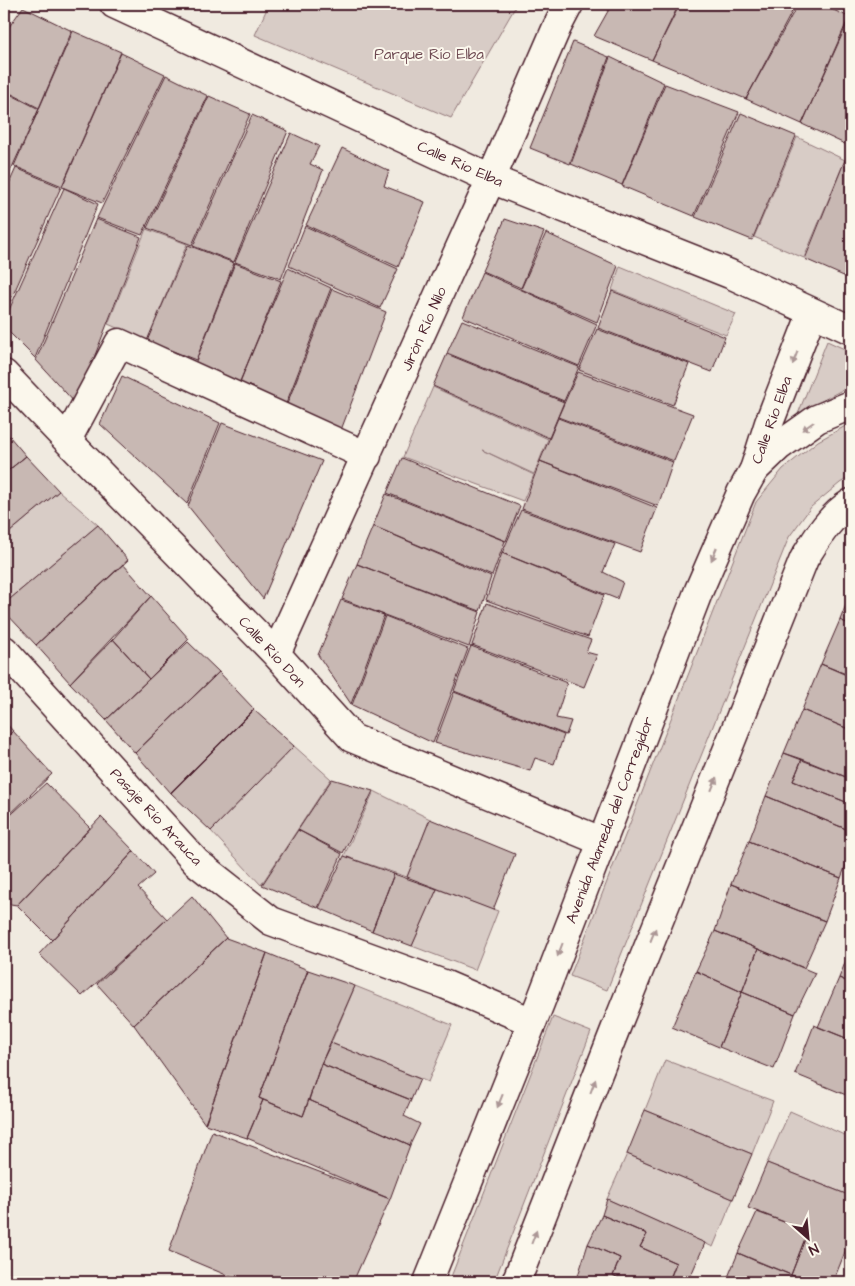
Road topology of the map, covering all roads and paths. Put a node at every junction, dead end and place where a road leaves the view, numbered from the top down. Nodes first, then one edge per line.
1 (114, 4) edge
2 (570, 4) edge
3 (491, 179) junction
4 (812, 313) junction
5 (851, 330) edge
6 (4, 374) edge
7 (851, 405) edge
8 (67, 440) junction
9 (367, 456) junction
10 (754, 470) junction
11 (851, 502) edge
12 (4, 650) edge
13 (276, 654) junction
14 (601, 841) junction
15 (532, 1022) junction
16 (428, 1282) edge
17 (516, 1282) edge

1 - 3 street, Calle Río Elba
2 - 3 street, Jirón Río Nilo
3 - 4 street, Calle Río Elba
3 - 9 street, Jirón Río Nilo
4 - 5 street, Calle Río Elba
4 -> 10 street, Calle Río Elba
6 - 8 street, Calle Río Don
7 -> 10 street, Avenida Alameda del Corregidor
8 - 9 street
8 - 13 street, Calle Río Don
9 - 13 street, Jirón Río Nilo
10 -> 14 street, Avenida Alameda del Corregidor
17 -> 11 street
12 - 15 street, Pasaje Río Arauca
13 - 14 street, Calle Río Don
14 -> 15 street, Avenida Alameda del Corregidor
15 -> 16 street, Avenida Alameda del Corregidor

